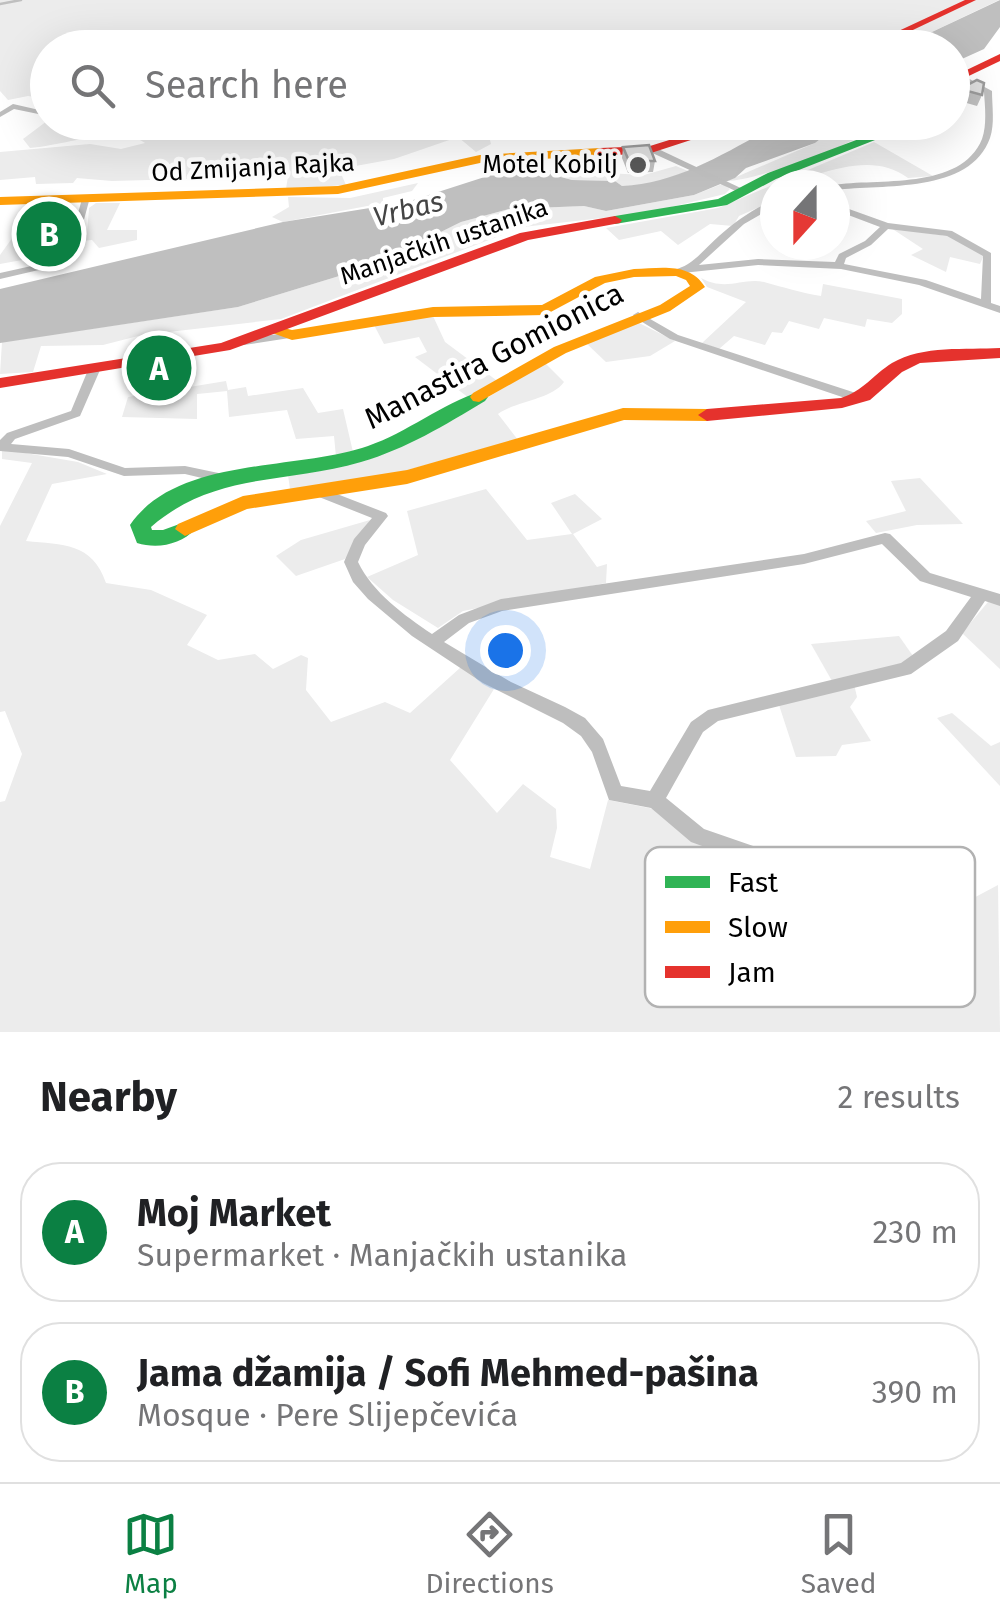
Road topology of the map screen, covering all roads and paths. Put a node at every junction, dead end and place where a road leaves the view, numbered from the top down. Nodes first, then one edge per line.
1 (972, 0) edge
2 (906, 30) edge
3 (1000, 57) edge
4 (970, 72) edge
5 (970, 84) edge
6 (30, 110) edge
7 (0, 115) edge
8 (679, 140) edge
9 (866, 140) edge
10 (651, 148) junction
11 (850, 186) edge
12 (735, 188) junction
13 (84, 200) junction
14 (0, 202) edge
15 (760, 210) edge
16 (850, 213) edge
17 (886, 226) junction
18 (839, 266) junction
19 (684, 270) junction
20 (0, 276) edge
21 (986, 304) junction
22 (1000, 310) edge
23 (638, 314) junction
24 (282, 333) junction
25 (1000, 352) edge
26 (94, 370) junction
27 (0, 384) edge
28 (858, 398) junction
29 (1, 446) edge
30 (223, 478) junction
31 (319, 492) junction
32 (981, 595) junction
33 (1000, 600) edge
34 (435, 640) junction
35 (655, 800) junction
36 (729, 847) edge

1 - 2 street
3 - 4 street
5 - 11 street
6 - 7 street
8 - 10 street, Od Zmijanja Rajka
9 - 12 street, Manjačkih ustanika
10 - 12 street
10 - 13 street, Od Zmijanja Rajka
12 - 24 street, Manjačkih ustanika
13 - 14 street, Od Zmijanja Rajka
13 - 20 street
15 - 19 street
16 - 17 street
17 - 18 street
17 - 21 street
18 - 19 street
18 - 21 street
19 - 23 street, Manastira Gomionica
19 - 24 street, Manastira Gomionica
21 - 22 street
23 - 28 street
23 - 30 street, Manastira Gomionica
24 - 26 street, Manjačkih ustanika
25 - 28 street, Manastira Gomionica
26 - 27 street, Manjačkih ustanika
26 - 29 street
28 - 31 street, Manastira Gomionica
29 - 30 street
30 - 31 street, Manastira Gomionica
31 - 34 street, Manastira Gomionica
32 - 33 street
32 - 34 street
32 - 35 street
34 - 35 street, Manastira Gomionica
35 - 36 street, Manastira Gomionica

